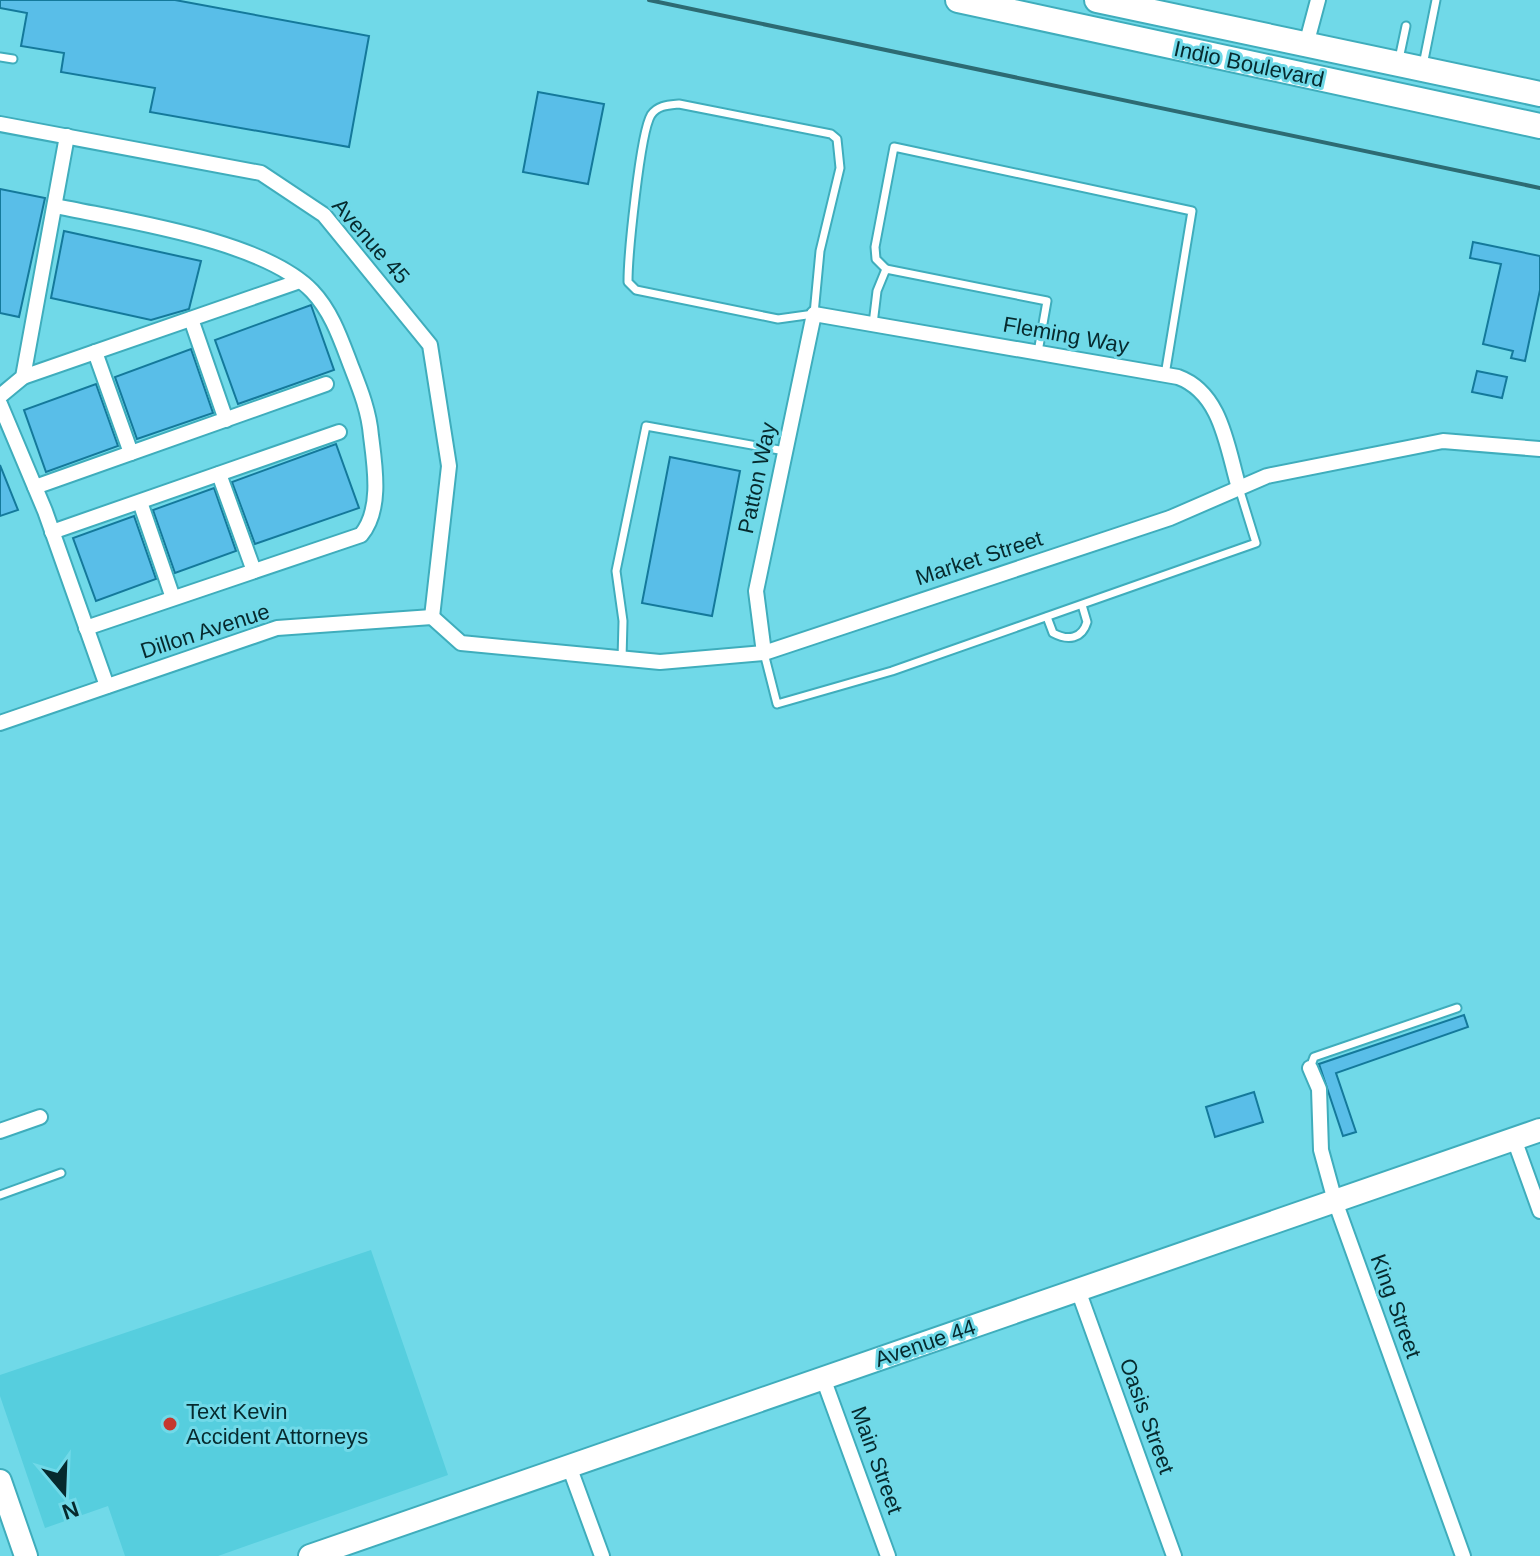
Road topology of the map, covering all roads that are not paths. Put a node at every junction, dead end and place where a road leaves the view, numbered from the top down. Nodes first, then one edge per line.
1 (958, 0) edge
2 (1029, 0) edge
3 (1097, 0) edge
4 (1318, 0) edge
5 (1436, 0) edge
6 (1138, 4) edge
7 (1058, 23) junction
8 (1406, 26) dead end
9 (1146, 42) junction
10 (1306, 45) junction
11 (0, 57) edge
12 (13, 59) dead end
13 (1398, 64) junction
14 (1422, 69) junction
15 (1336, 83) junction
16 (1540, 94) edge
17 (1462, 110) junction
18 (1540, 114) edge
19 (0, 124) edge
20 (1540, 126) edge
21 (67, 136) junction
22 (56, 206) junction
23 (886, 269) junction
24 (300, 281) junction
25 (814, 314) junction
26 (191, 319) junction
27 (873, 324) junction
28 (95, 352) junction
29 (1037, 353) junction
30 (1165, 375) junction
31 (23, 377) junction
32 (326, 384) dead end
33 (0, 396) edge
34 (0, 404) edge
35 (226, 420) junction
36 (3, 421) edge
37 (339, 432) dead end
38 (1540, 449) edge
39 (786, 451) junction
40 (131, 453) junction
41 (219, 474) junction
42 (35, 487) junction
43 (1239, 488) junction
44 (140, 502) junction
45 (52, 532) junction
46 (254, 571) junction
47 (173, 598) junction
48 (1082, 605) junction
49 (432, 617) junction
50 (1047, 617) junction
51 (86, 628) junction
52 (764, 653) junction
53 (622, 659) junction
54 (107, 686) junction
55 (0, 723) edge
56 (1457, 1008) dead end
57 (1310, 1068) joint
58 (40, 1117) dead end
59 (1540, 1130) edge
60 (0, 1131) edge
61 (1514, 1139) junction
62 (61, 1173) dead end
63 (0, 1195) edge
64 (1335, 1201) junction
65 (1540, 1211) edge
66 (1078, 1290) junction
67 (823, 1378) junction
68 (569, 1466) junction
69 (0, 1481) edge
70 (26, 1556) edge
71 (313, 1556) edge
72 (602, 1556) edge
73 (888, 1556) edge
74 (1174, 1556) edge
75 (1463, 1556) edge

1 - 7 main road, Indio Boulevard
2 - 7 main road
3 - 6 main road, Indio Boulevard
4 - 10 street
5 - 14 lane
6 - 10 main road, Indio Boulevard
7 - 9 main road, Indio Boulevard
8 - 13 lane
9 - 10 main road
9 - 15 main road, Indio Boulevard
10 - 13 main road, Indio Boulevard
10 - 15 main road
11 - 12 lane
13 - 14 main road, Indio Boulevard
14 - 16 main road, Indio Boulevard
15 - 17 main road, Indio Boulevard
17 - 18 main road
17 - 20 main road, Indio Boulevard
19 - 21 street, Avenue 45
21 - 22 street
21 - 49 street, Avenue 45
22 - 24 street
22 - 31 street
23 - 27 lane
23 - 29 lane
23 - 30 lane
24 - 26 street
24 - 46 street
25 - 25 lane
25 - 27 street, Fleming Way
25 - 39 street, Patton Way
26 - 28 street
26 - 35 street
27 - 29 street, Fleming Way
28 - 31 street
28 - 40 street
29 - 30 street, Fleming Way
30 - 43 street, Fleming Way
31 - 33 street
32 - 35 street
34 - 36 street
35 - 40 street
36 - 42 street
37 - 41 street
38 - 43 street, Market Street
39 - 52 street, Patton Way
39 - 53 lane
40 - 42 street
41 - 44 street
41 - 46 street
42 - 45 street
43 - 48 lane
43 - 52 street, Market Street
44 - 45 street
44 - 47 street
45 - 51 street
46 - 47 street
47 - 51 street
48 - 50 lane
48 - 50 lane
49 - 53 street, Market Street
49 - 54 street, Dillon Avenue
50 - 52 lane
51 - 54 street
52 - 53 street, Market Street
54 - 55 street, Dillon Avenue
56 - 57 lane
57 - 64 street, King Street
58 - 60 street
59 - 61 street, Avenue 44
61 - 64 street, Avenue 44
61 - 65 street
62 - 63 lane
64 - 66 street, Avenue 44
64 - 75 street, King Street
66 - 67 street, Avenue 44
66 - 74 street, Oasis Street
67 - 68 street, Avenue 44
67 - 73 street, Main Street
68 - 71 street, Avenue 44
68 - 72 street
69 - 70 street

